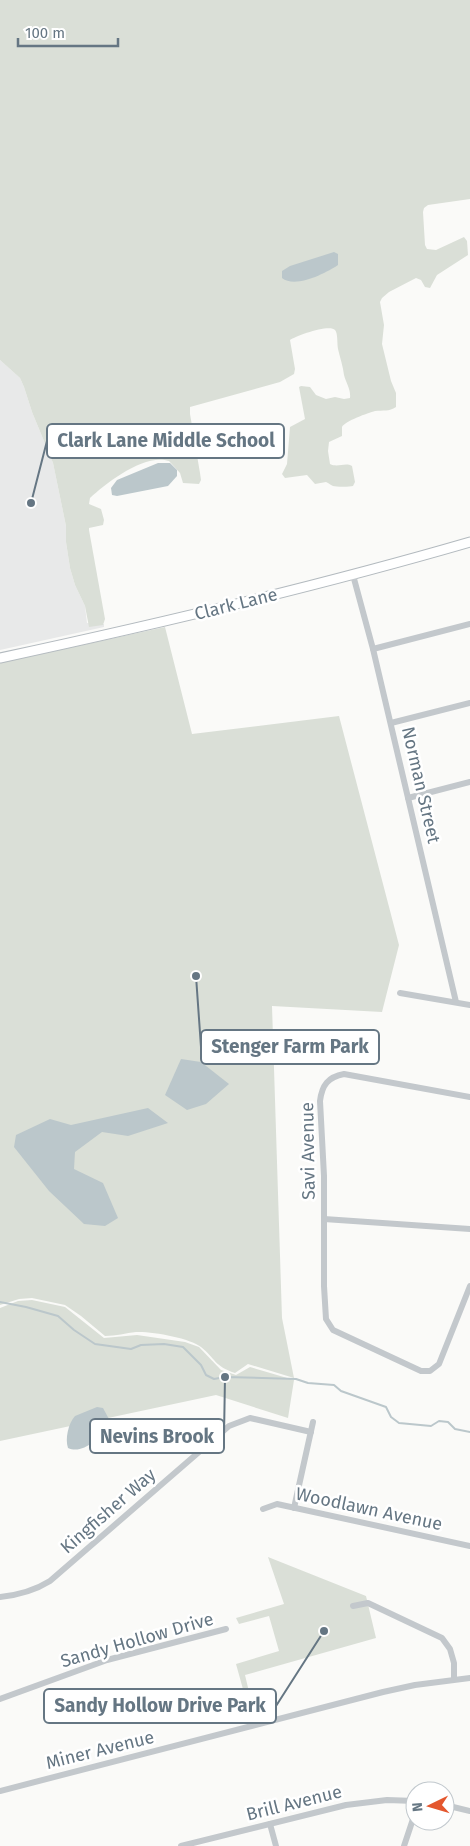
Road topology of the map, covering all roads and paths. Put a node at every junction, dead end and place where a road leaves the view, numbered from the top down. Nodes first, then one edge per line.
1 (470, 542) edge
2 (353, 575) junction
3 (470, 624) edge
4 (373, 649) junction
5 (0, 658) edge
6 (470, 703) edge
7 (391, 723) junction
8 (470, 782) edge
9 (408, 798) junction
10 (400, 993) dead end
11 (456, 1002) junction
12 (470, 1005) edge
13 (470, 1097) edge
14 (324, 1219) junction
15 (470, 1229) edge
16 (470, 1286) edge
17 (314, 1422) dead end
18 (311, 1432) junction
19 (294, 1508) junction
20 (263, 1509) dead end
21 (470, 1546) edge
22 (0, 1597) edge
23 (353, 1606) dead end
24 (226, 1629) dead end
25 (470, 1678) edge
26 (454, 1679) junction
27 (0, 1699) edge
28 (0, 1791) edge
29 (405, 1801) edge
30 (455, 1807) edge
31 (470, 1811) edge
32 (270, 1824) junction
33 (409, 1831) edge
34 (181, 1846) edge
35 (276, 1846) edge
36 (404, 1846) edge

1 - 2 main road, Clark Lane
2 - 4 street, Norman Street
2 - 5 main road, Clark Lane
3 - 4 street
4 - 7 street, Norman Street
6 - 7 street
7 - 9 street, Norman Street
8 - 9 street
9 - 11 street, Norman Street
10 - 11 street
11 - 12 street
13 - 14 street, Savi Avenue
14 - 15 street
14 - 16 street
17 - 18 street
18 - 19 street
18 - 22 street, Kingfisher Way
19 - 20 street, Woodlawn Avenue
19 - 21 street, Woodlawn Avenue
23 - 26 street
24 - 27 street, Sandy Hollow Drive
25 - 26 street, Miner Avenue
26 - 28 street, Miner Avenue
29 - 32 street, Brill Avenue
30 - 31 street
32 - 34 street, Brill Avenue
32 - 35 street
33 - 36 street

